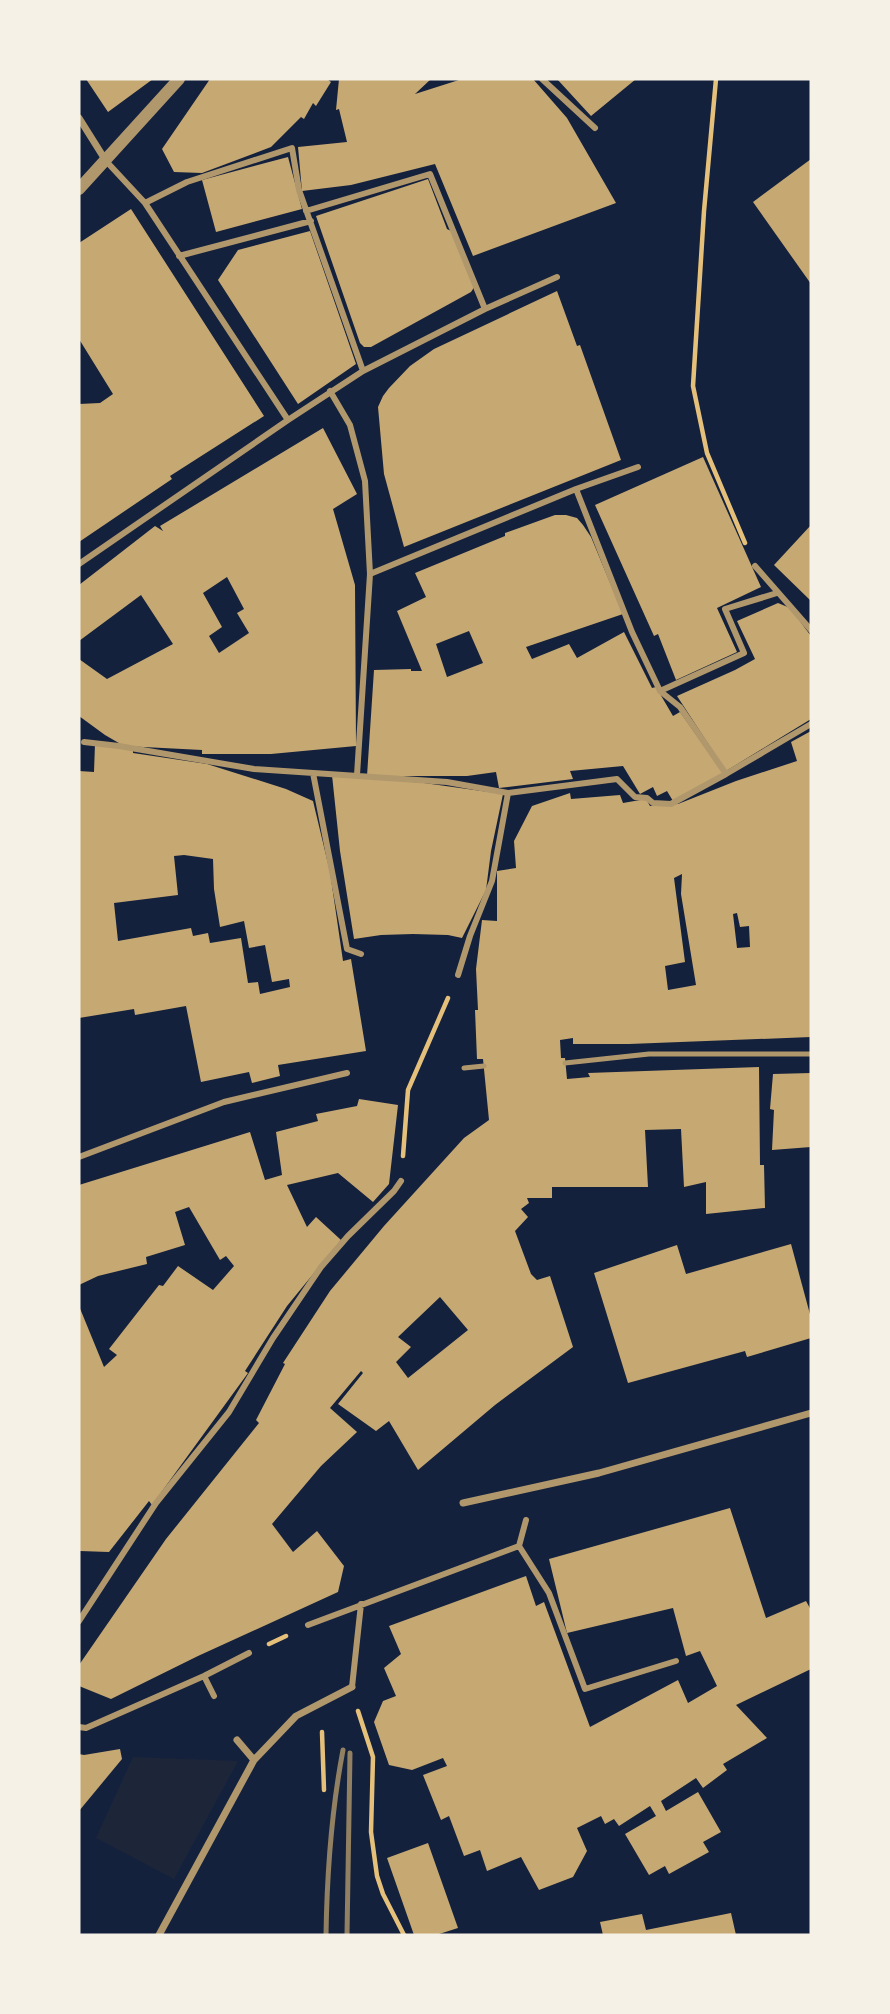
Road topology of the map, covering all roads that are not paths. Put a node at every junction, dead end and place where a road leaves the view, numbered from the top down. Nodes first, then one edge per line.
1 (179, 79) edge
2 (542, 79) edge
3 (79, 118) edge
4 (595, 128) dead end
5 (106, 161) junction
6 (79, 189) edge
7 (145, 203) junction
8 (306, 211) junction
9 (310, 221) junction
10 (179, 257) junction
11 (557, 277) dead end
12 (485, 309) junction
13 (363, 371) junction
14 (330, 391) junction
15 (288, 420) junction
16 (638, 467) dead end
17 (576, 489) junction
18 (79, 564) edge
19 (755, 566) road end
20 (370, 574) junction
21 (777, 593) junction
22 (811, 630) edge
23 (660, 691) junction
24 (811, 724) edge
25 (84, 742) dead end
26 (313, 773) junction
27 (726, 774) junction
28 (357, 775) junction
29 (508, 793) junction
30 (361, 954) dead end
31 (458, 975) road end
32 (811, 1054) edge
33 (565, 1063) dead end
34 (484, 1066) dead end
35 (464, 1069) dead end
36 (347, 1073) dead end
37 (79, 1157) edge
38 (401, 1181) road end
39 (811, 1413) edge
40 (463, 1503) dead end
41 (526, 1520) dead end
42 (519, 1546) junction
43 (361, 1604) junction
44 (79, 1621) edge
45 (308, 1625) road end
46 (249, 1653) road end
47 (676, 1661) dead end
48 (204, 1676) junction
49 (352, 1687) joint
50 (214, 1696) dead end
51 (79, 1727) edge
52 (237, 1740) dead end
53 (254, 1760) junction
54 (159, 1935) edge

1 - 5 street
2 - 4 street
3 - 5 street
5 - 6 street
5 - 7 street
7 - 8 street
7 - 10 street
8 - 9 street
8 - 12 street
9 - 10 street
9 - 13 street
10 - 15 street
11 - 12 street
12 - 13 street
13 - 14 street
14 - 15 street
14 - 20 street
15 - 18 street
16 - 17 street
17 - 20 street
17 - 23 street
19 - 21 street
20 - 28 street
21 - 22 street
21 - 23 street
23 - 27 street
24 - 27 street
25 - 26 street
26 - 28 street
26 - 30 street
27 - 29 street
28 - 29 street
29 - 31 street
32 - 33 lane
34 - 35 lane
36 - 37 street
38 - 44 street
39 - 40 street
41 - 42 street
42 - 43 street
42 - 47 street
43 - 45 street
43 - 49 street
46 - 48 street
48 - 50 street
48 - 51 street
49 - 53 street
52 - 53 street
53 - 54 street

